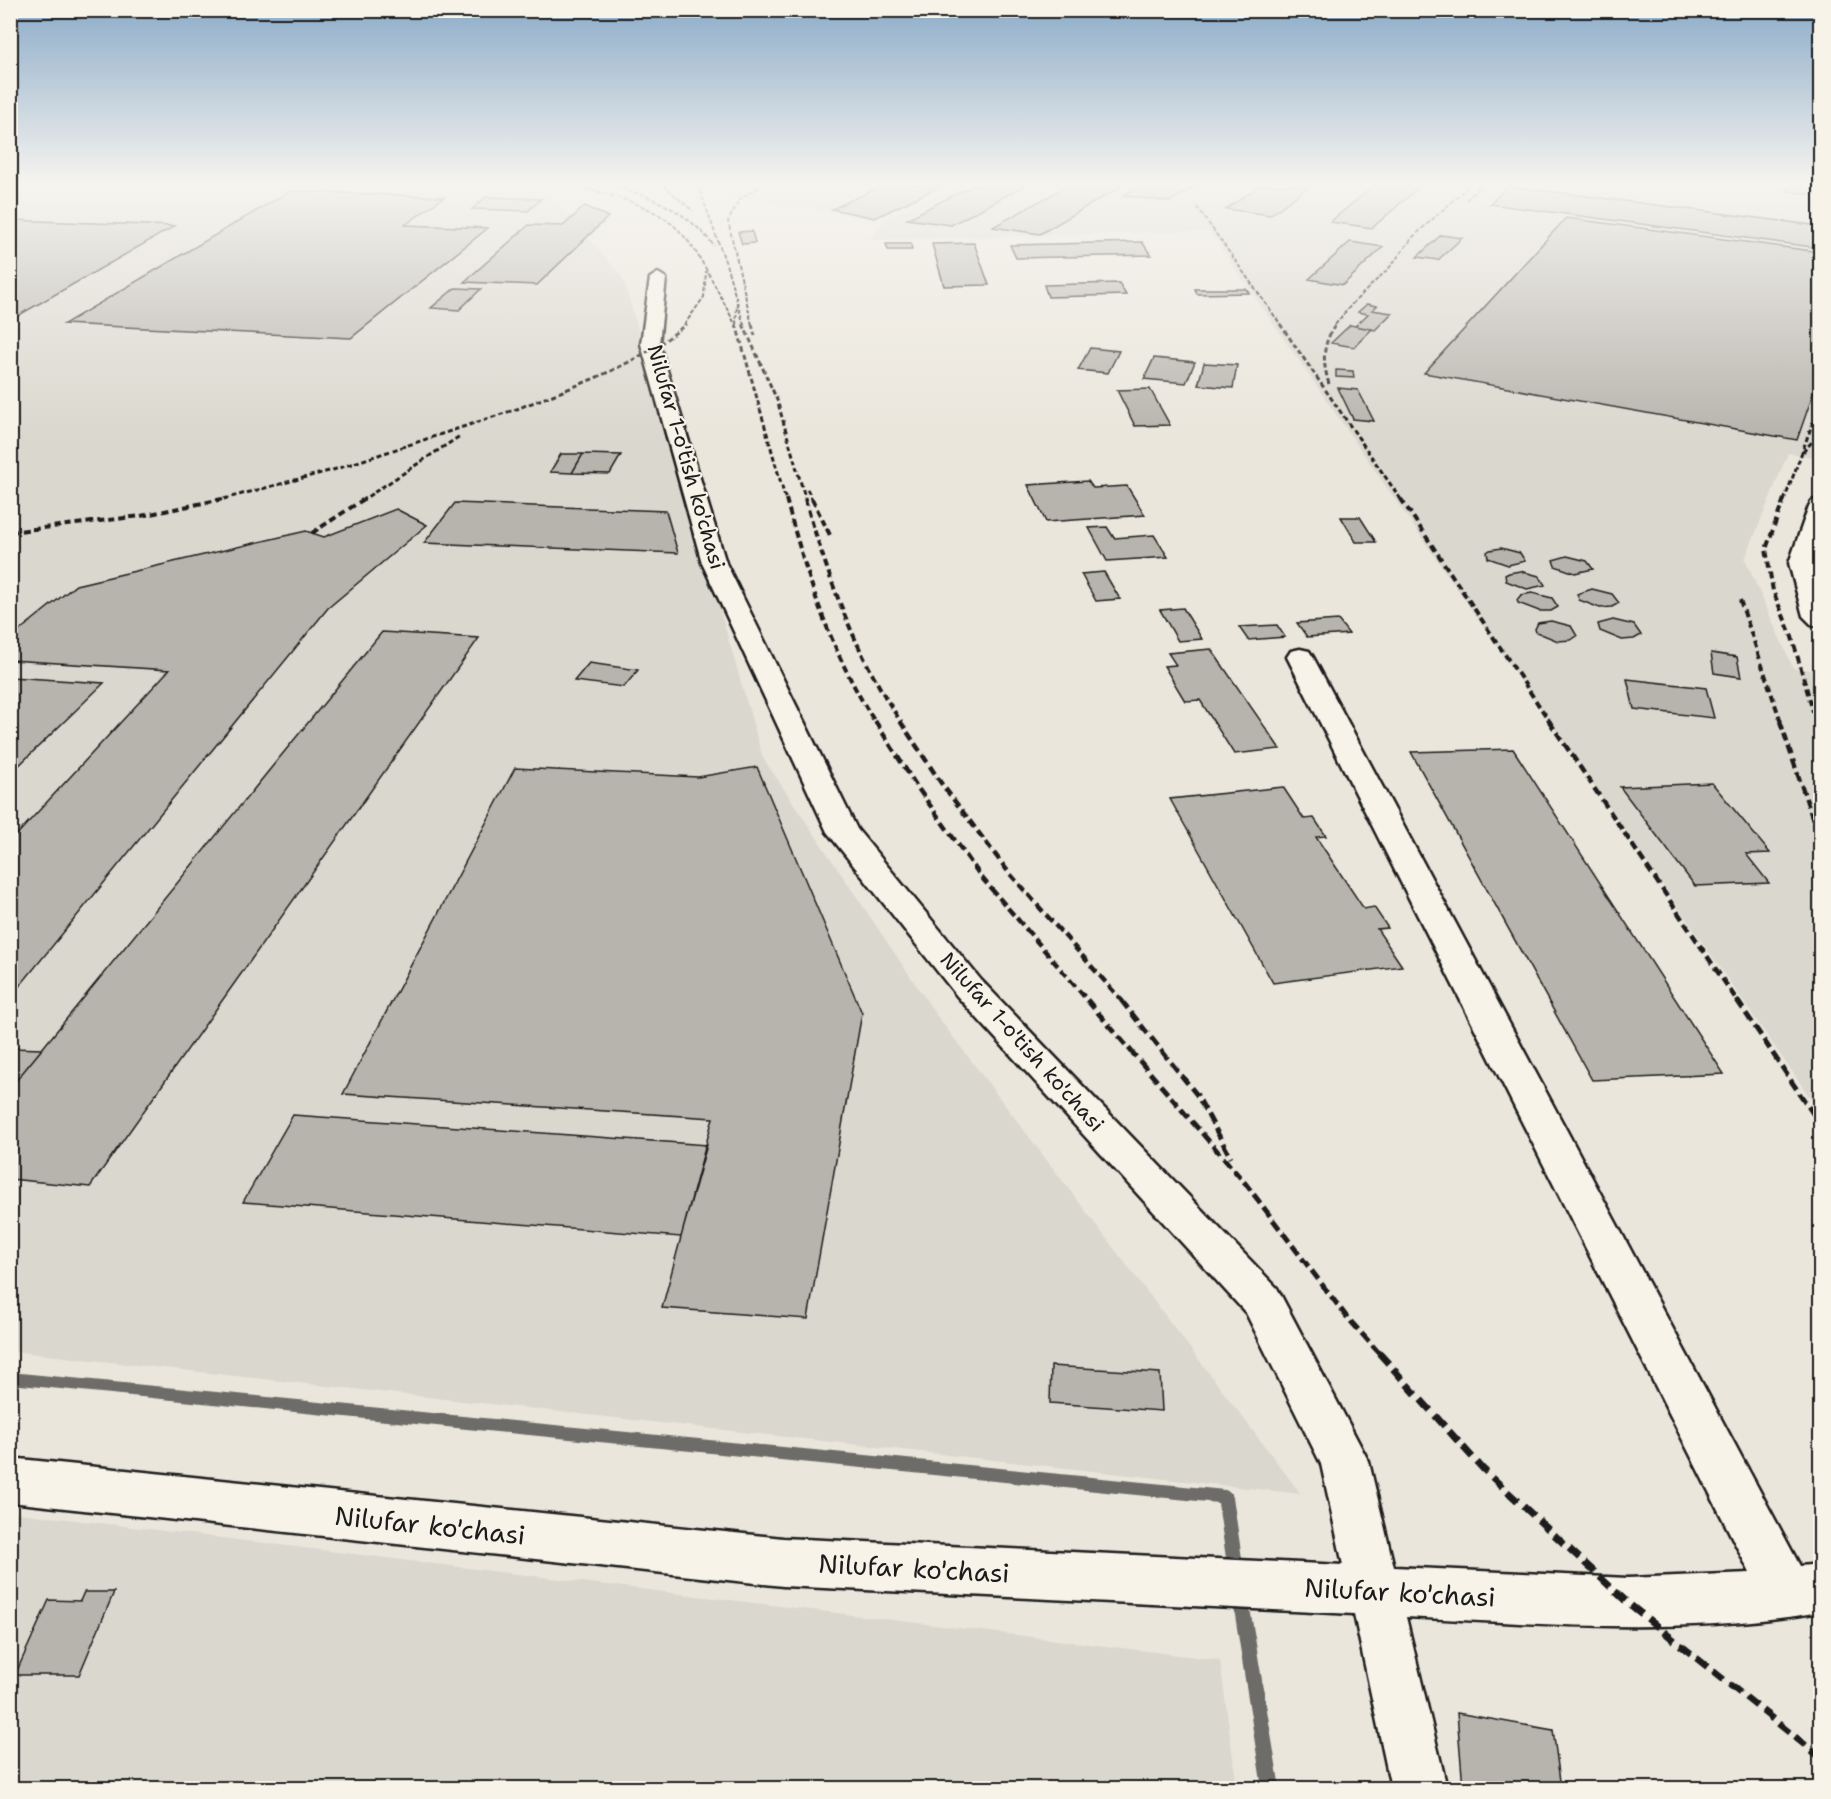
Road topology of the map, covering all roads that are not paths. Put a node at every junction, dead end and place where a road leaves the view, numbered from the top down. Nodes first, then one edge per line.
1 (658, 278) dead end
2 (1821, 506) edge
3 (1821, 619) edge
4 (1300, 657) dead end
5 (10, 1480) edge
6 (1804, 1590) edge
7 (1375, 1591) junction
8 (1419, 1788) edge

1 - 7 street, Nilufar 1-o'tish ko'chasi
2 - 3 street
4 - 6 street
5 - 7 street, Nilufar ko'chasi
6 - 7 street, Nilufar ko'chasi
7 - 8 street, Nilufar 1-o'tish ko'chasi

